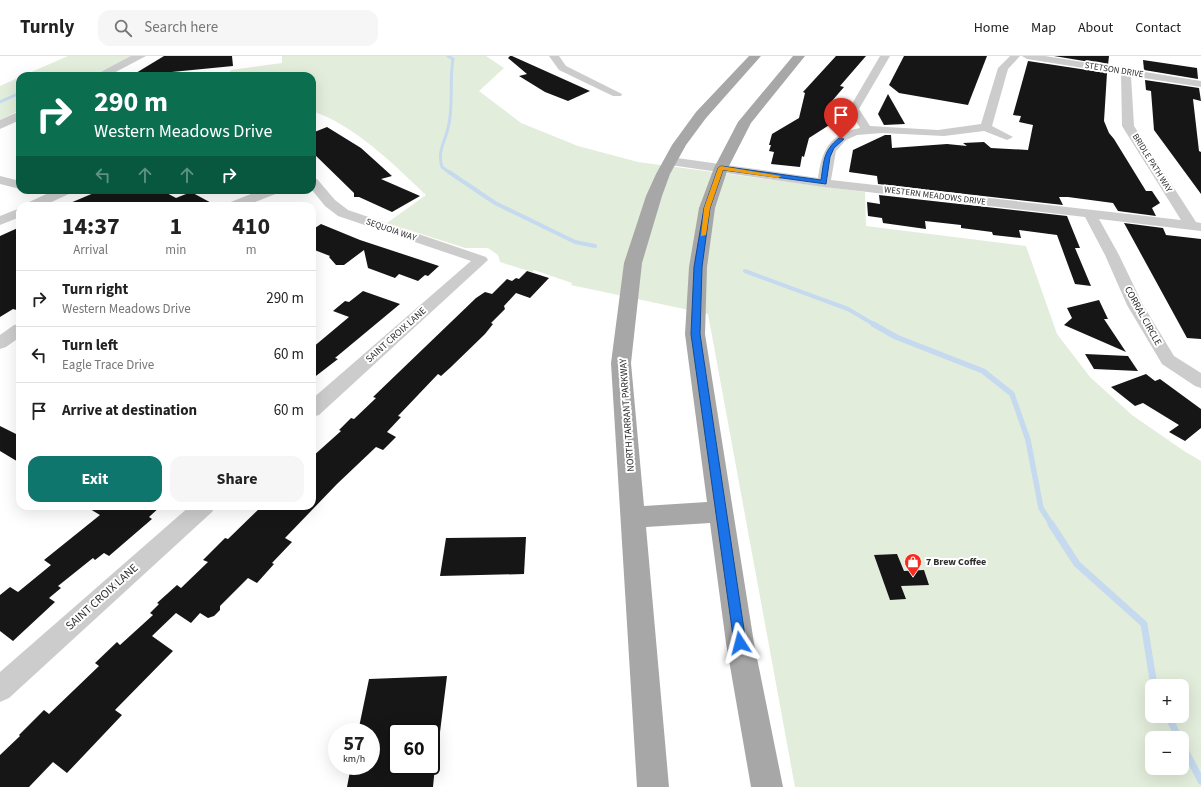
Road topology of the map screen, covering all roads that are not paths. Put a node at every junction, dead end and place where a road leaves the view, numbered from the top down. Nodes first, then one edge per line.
1 (140, 56) edge
2 (554, 56) edge
3 (755, 56) edge
4 (799, 56) edge
5 (885, 56) edge
6 (1015, 56) edge
7 (1027, 56) edge
8 (107, 72) edge
9 (1126, 72) junction
10 (1201, 84) edge
11 (617, 94) dead end
12 (16, 117) edge
13 (0, 124) edge
14 (986, 127) junction
15 (867, 130) junction
16 (1007, 137) dead end
17 (670, 161) junction
18 (721, 168) junction
19 (0, 180) edge
20 (824, 183) junction
21 (16, 184) edge
22 (316, 187) edge
23 (49, 194) edge
24 (58, 194) edge
25 (263, 194) edge
26 (54, 196) junction
27 (41, 202) edge
28 (244, 202) edge
29 (16, 214) edge
30 (1090, 215) junction
31 (0, 221) edge
32 (1196, 226) edge
33 (481, 260) joint
34 (16, 332) edge
35 (0, 343) edge
36 (1201, 382) edge
37 (316, 406) edge
38 (200, 510) edge
39 (720, 512) junction
40 (634, 517) junction
41 (0, 689) edge
42 (653, 787) edge
43 (767, 787) edge

1 - 8 street
2 - 11 street
3 - 17 main road, NORTH TARRANT PARKWAY
4 - 18 main road
5 - 15 street
6 - 14 street
7 - 9 street, STETSON DRIVE
9 - 10 street, STETSON DRIVE
9 - 32 street, BRIDLE PATH WAY
12 - 13 street
14 - 15 street
14 - 16 street
15 - 20 street
17 - 18 street, WESTERN MEADOWS DRIVE
17 - 40 main road, NORTH TARRANT PARKWAY
18 - 20 street, WESTERN MEADOWS DRIVE
18 - 39 main road
19 - 21 street
20 - 30 street, WESTERN MEADOWS DRIVE
22 - 33 street, SEQUOIA WAY
23 - 26 street
24 - 26 street
25 - 28 street
26 - 27 street
29 - 31 street
30 - 32 street, WESTERN MEADOWS DRIVE
30 - 36 street, CORRAL CIRCLE
33 - 37 street, SAINT CROIX LANE
34 - 35 street
38 - 41 street, SAINT CROIX LANE
39 - 40 main road
39 - 43 main road
40 - 42 main road, NORTH TARRANT PARKWAY

